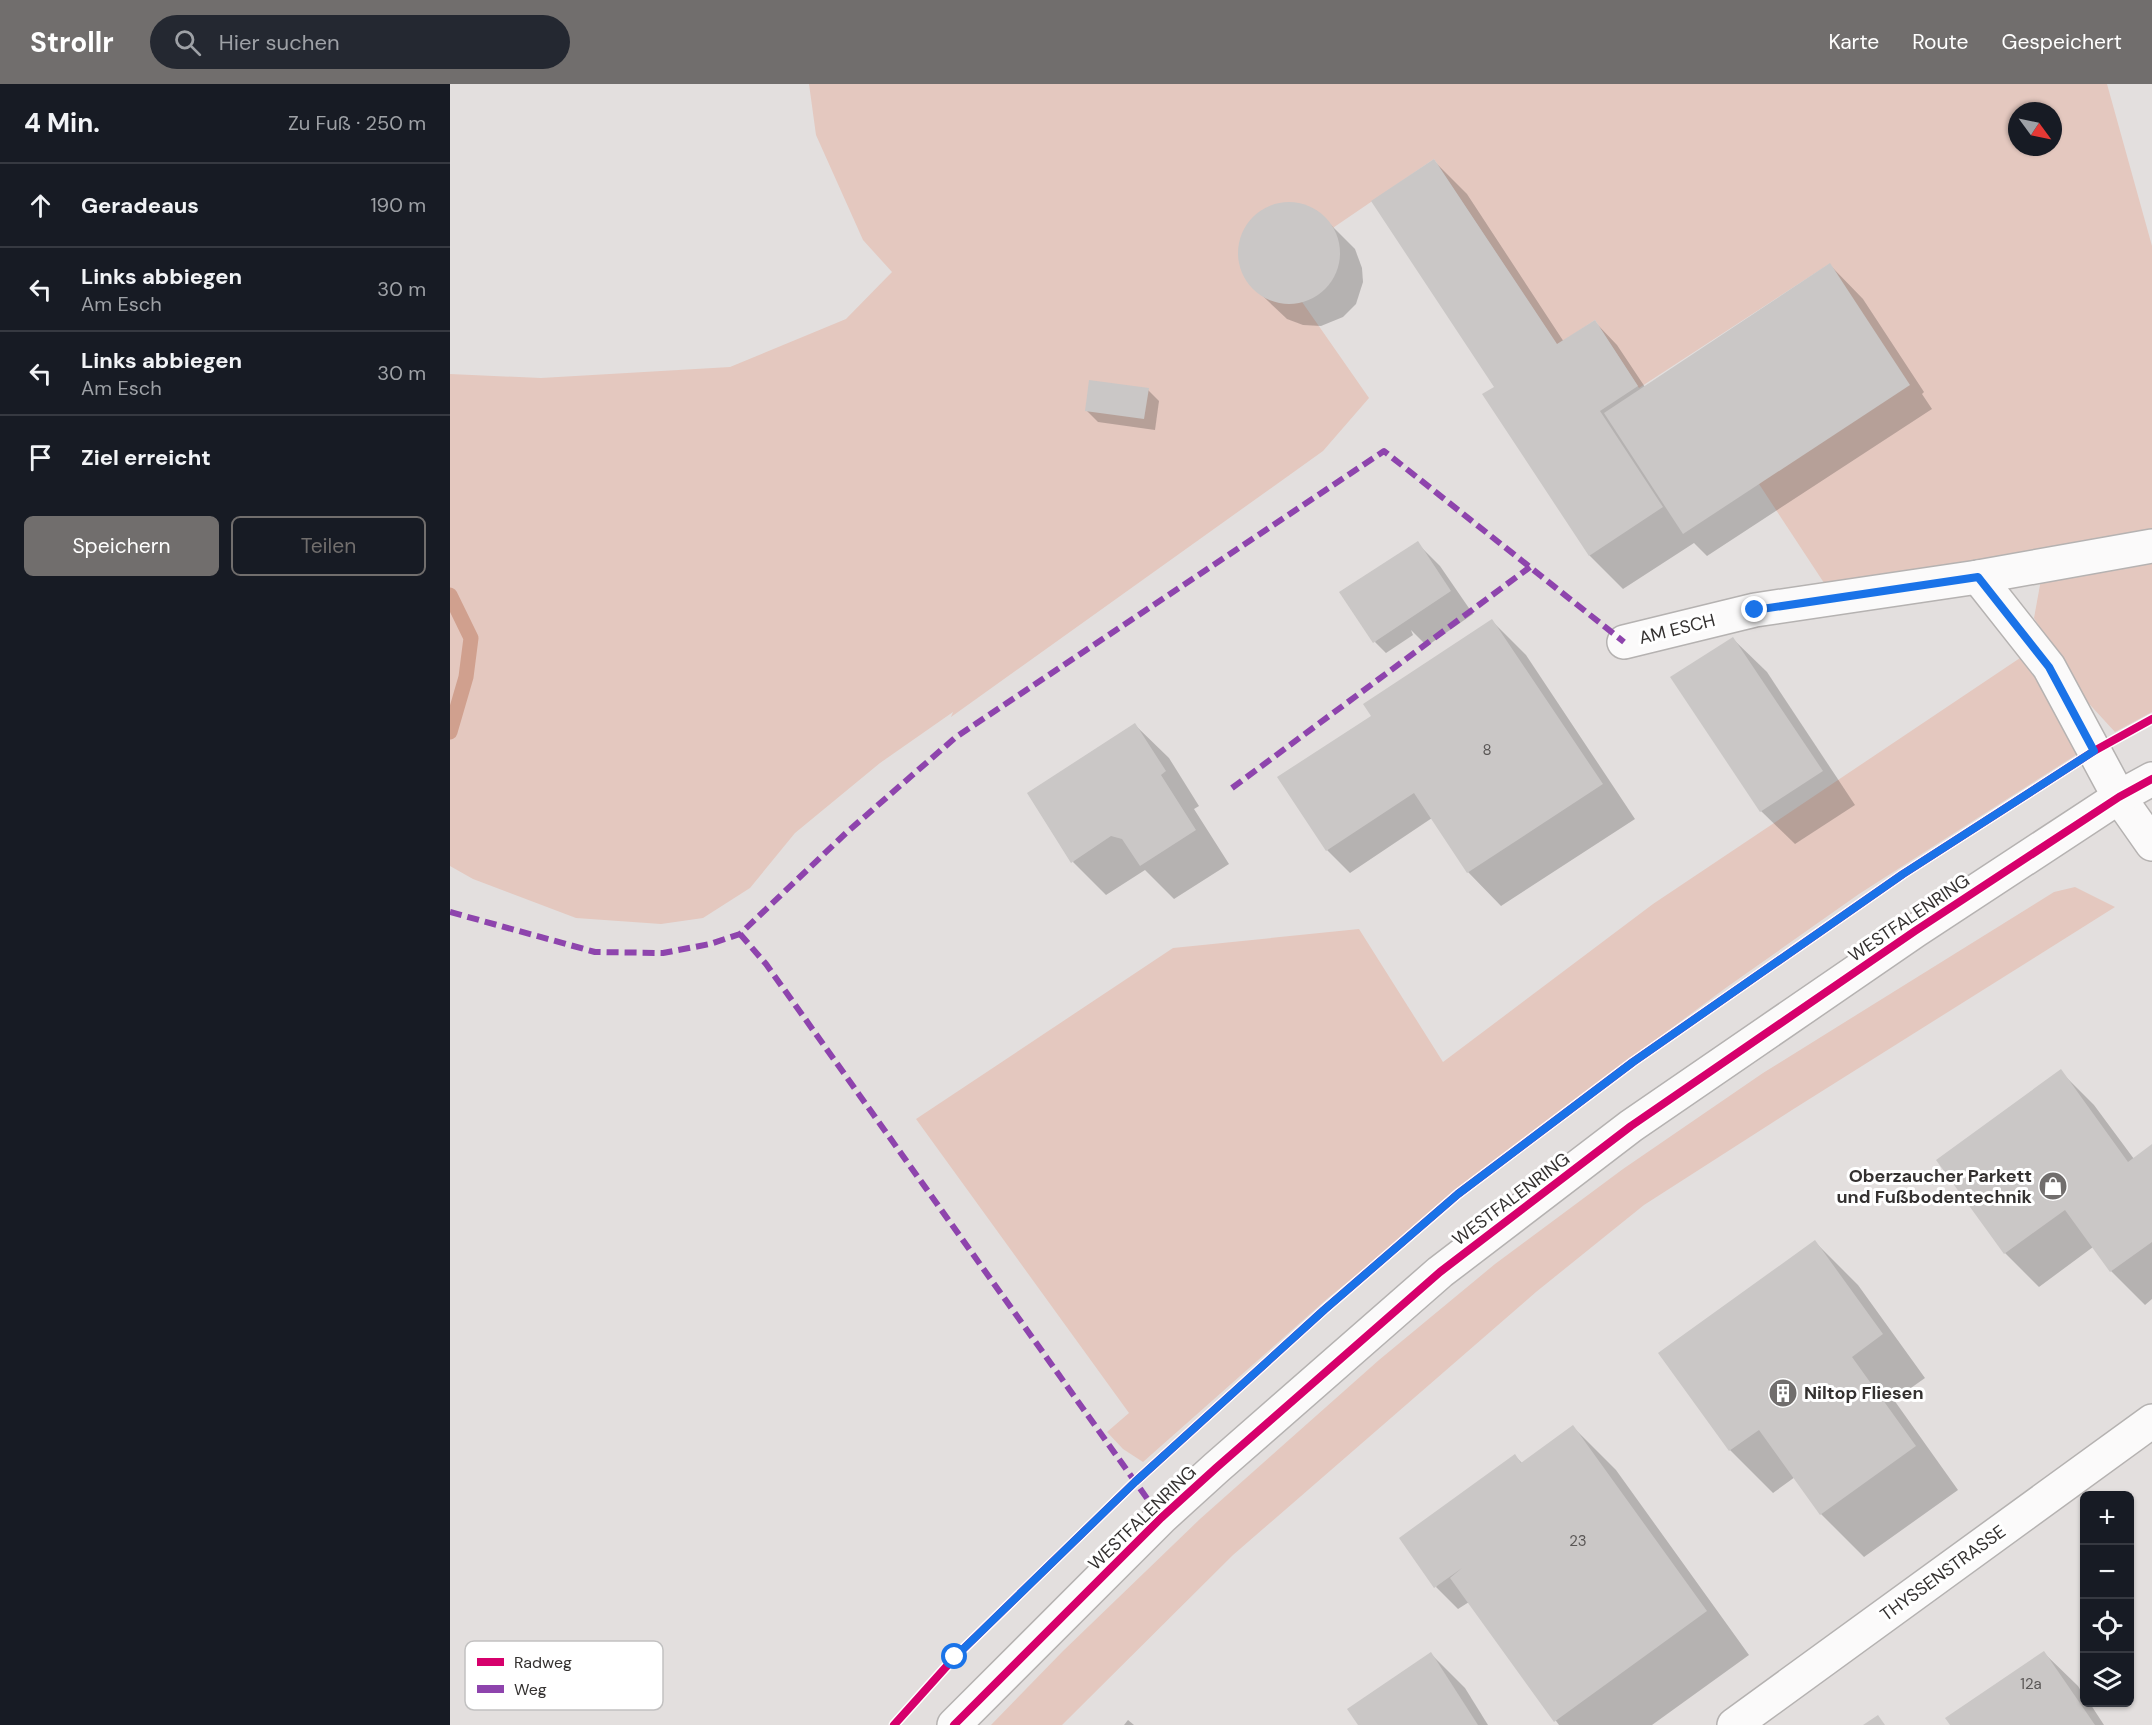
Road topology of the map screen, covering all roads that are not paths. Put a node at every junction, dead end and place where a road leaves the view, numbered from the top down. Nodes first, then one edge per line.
1 (2152, 546) edge
2 (1978, 577) junction
3 (1624, 642) dead end
4 (2152, 779) edge
5 (2119, 798) junction
6 (2152, 844) edge
7 (2152, 1421) edge
8 (954, 1725) edge
9 (1734, 1725) edge

1 - 2 street, AM ESCH
2 - 3 street, AM ESCH
2 - 5 street
4 - 5 street, WESTFALENRING
5 - 6 street
5 - 8 street, WESTFALENRING
7 - 9 street, THYSSENSTRASSE

